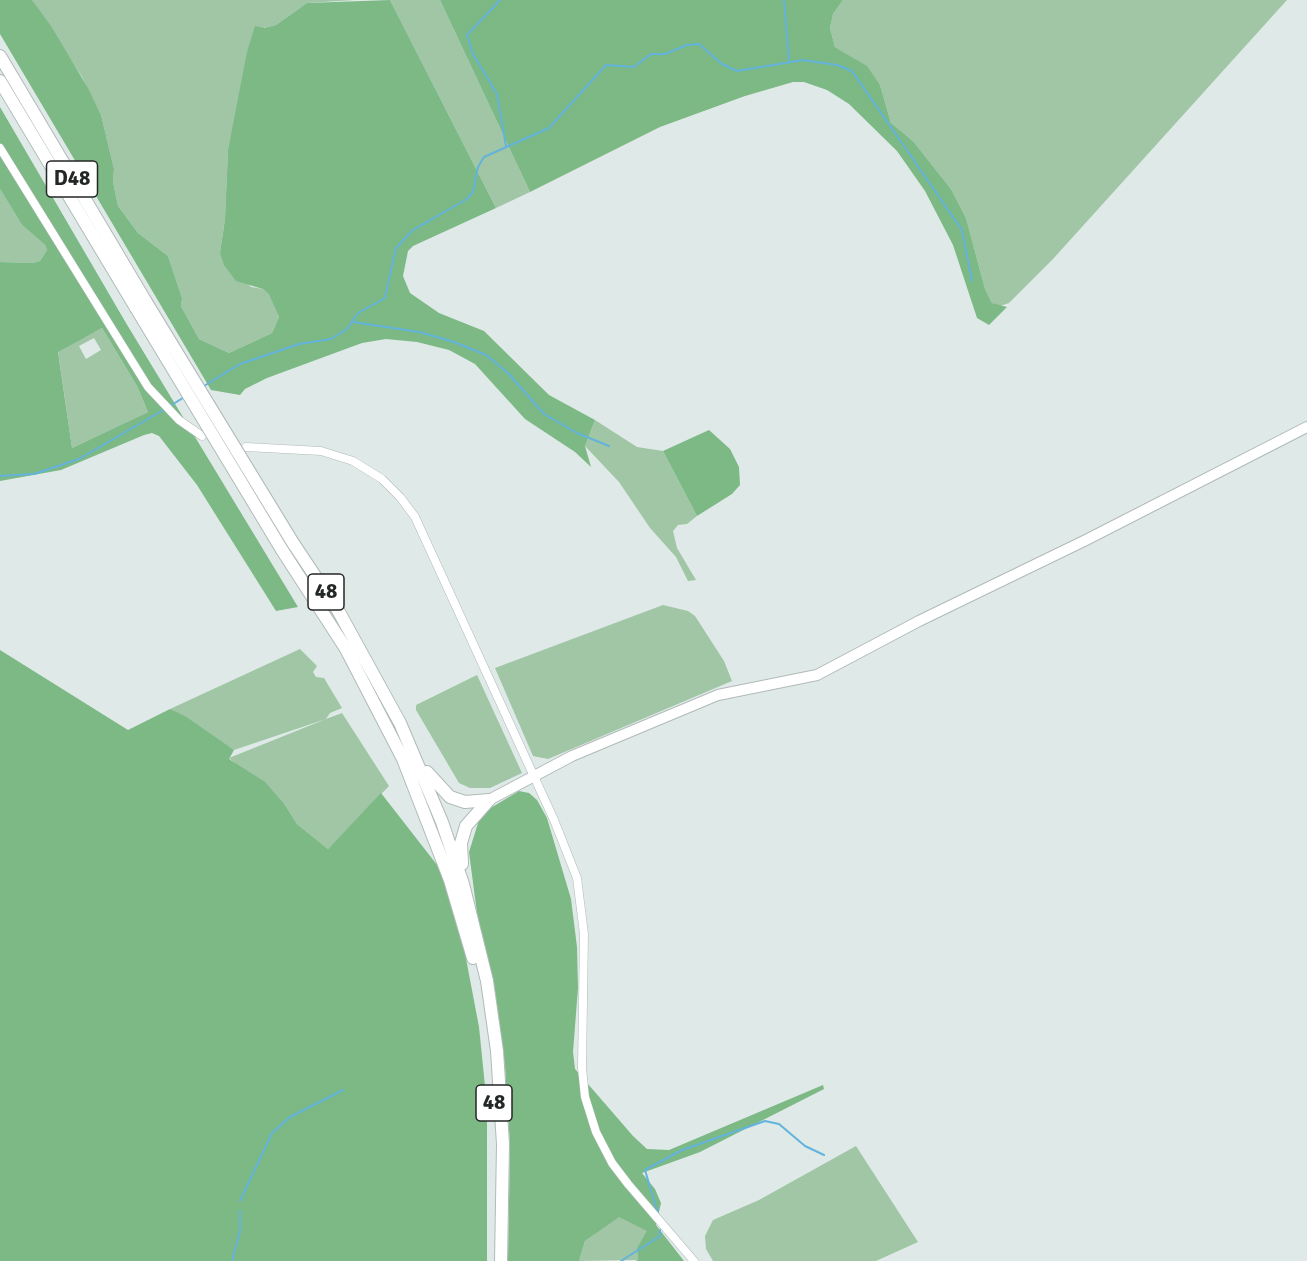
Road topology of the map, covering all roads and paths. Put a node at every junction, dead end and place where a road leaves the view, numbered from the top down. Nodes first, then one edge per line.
1 (0, 56) edge
2 (0, 81) edge
3 (0, 148) edge
4 (141, 305) junction
5 (1307, 427) edge
6 (202, 436) dead end
7 (246, 447) dead end
8 (287, 546) junction
9 (415, 754) junction
10 (533, 776) junction
11 (489, 800) junction
12 (468, 901) junction
13 (494, 1261) edge
14 (501, 1261) edge
15 (694, 1261) edge

1 - 4 highway, D48
2 - 4 highway, D48
3 - 6 street
4 - 8 highway, D48, bridge
5 - 10 main road
7 - 10 street
8 - 9 highway, 48
8 - 13 highway, 48
9 - 11 highway, 48
9 - 12 highway, 48
10 - 11 main road
10 - 15 street
11 - 12 highway, 48
12 - 14 highway, 48

